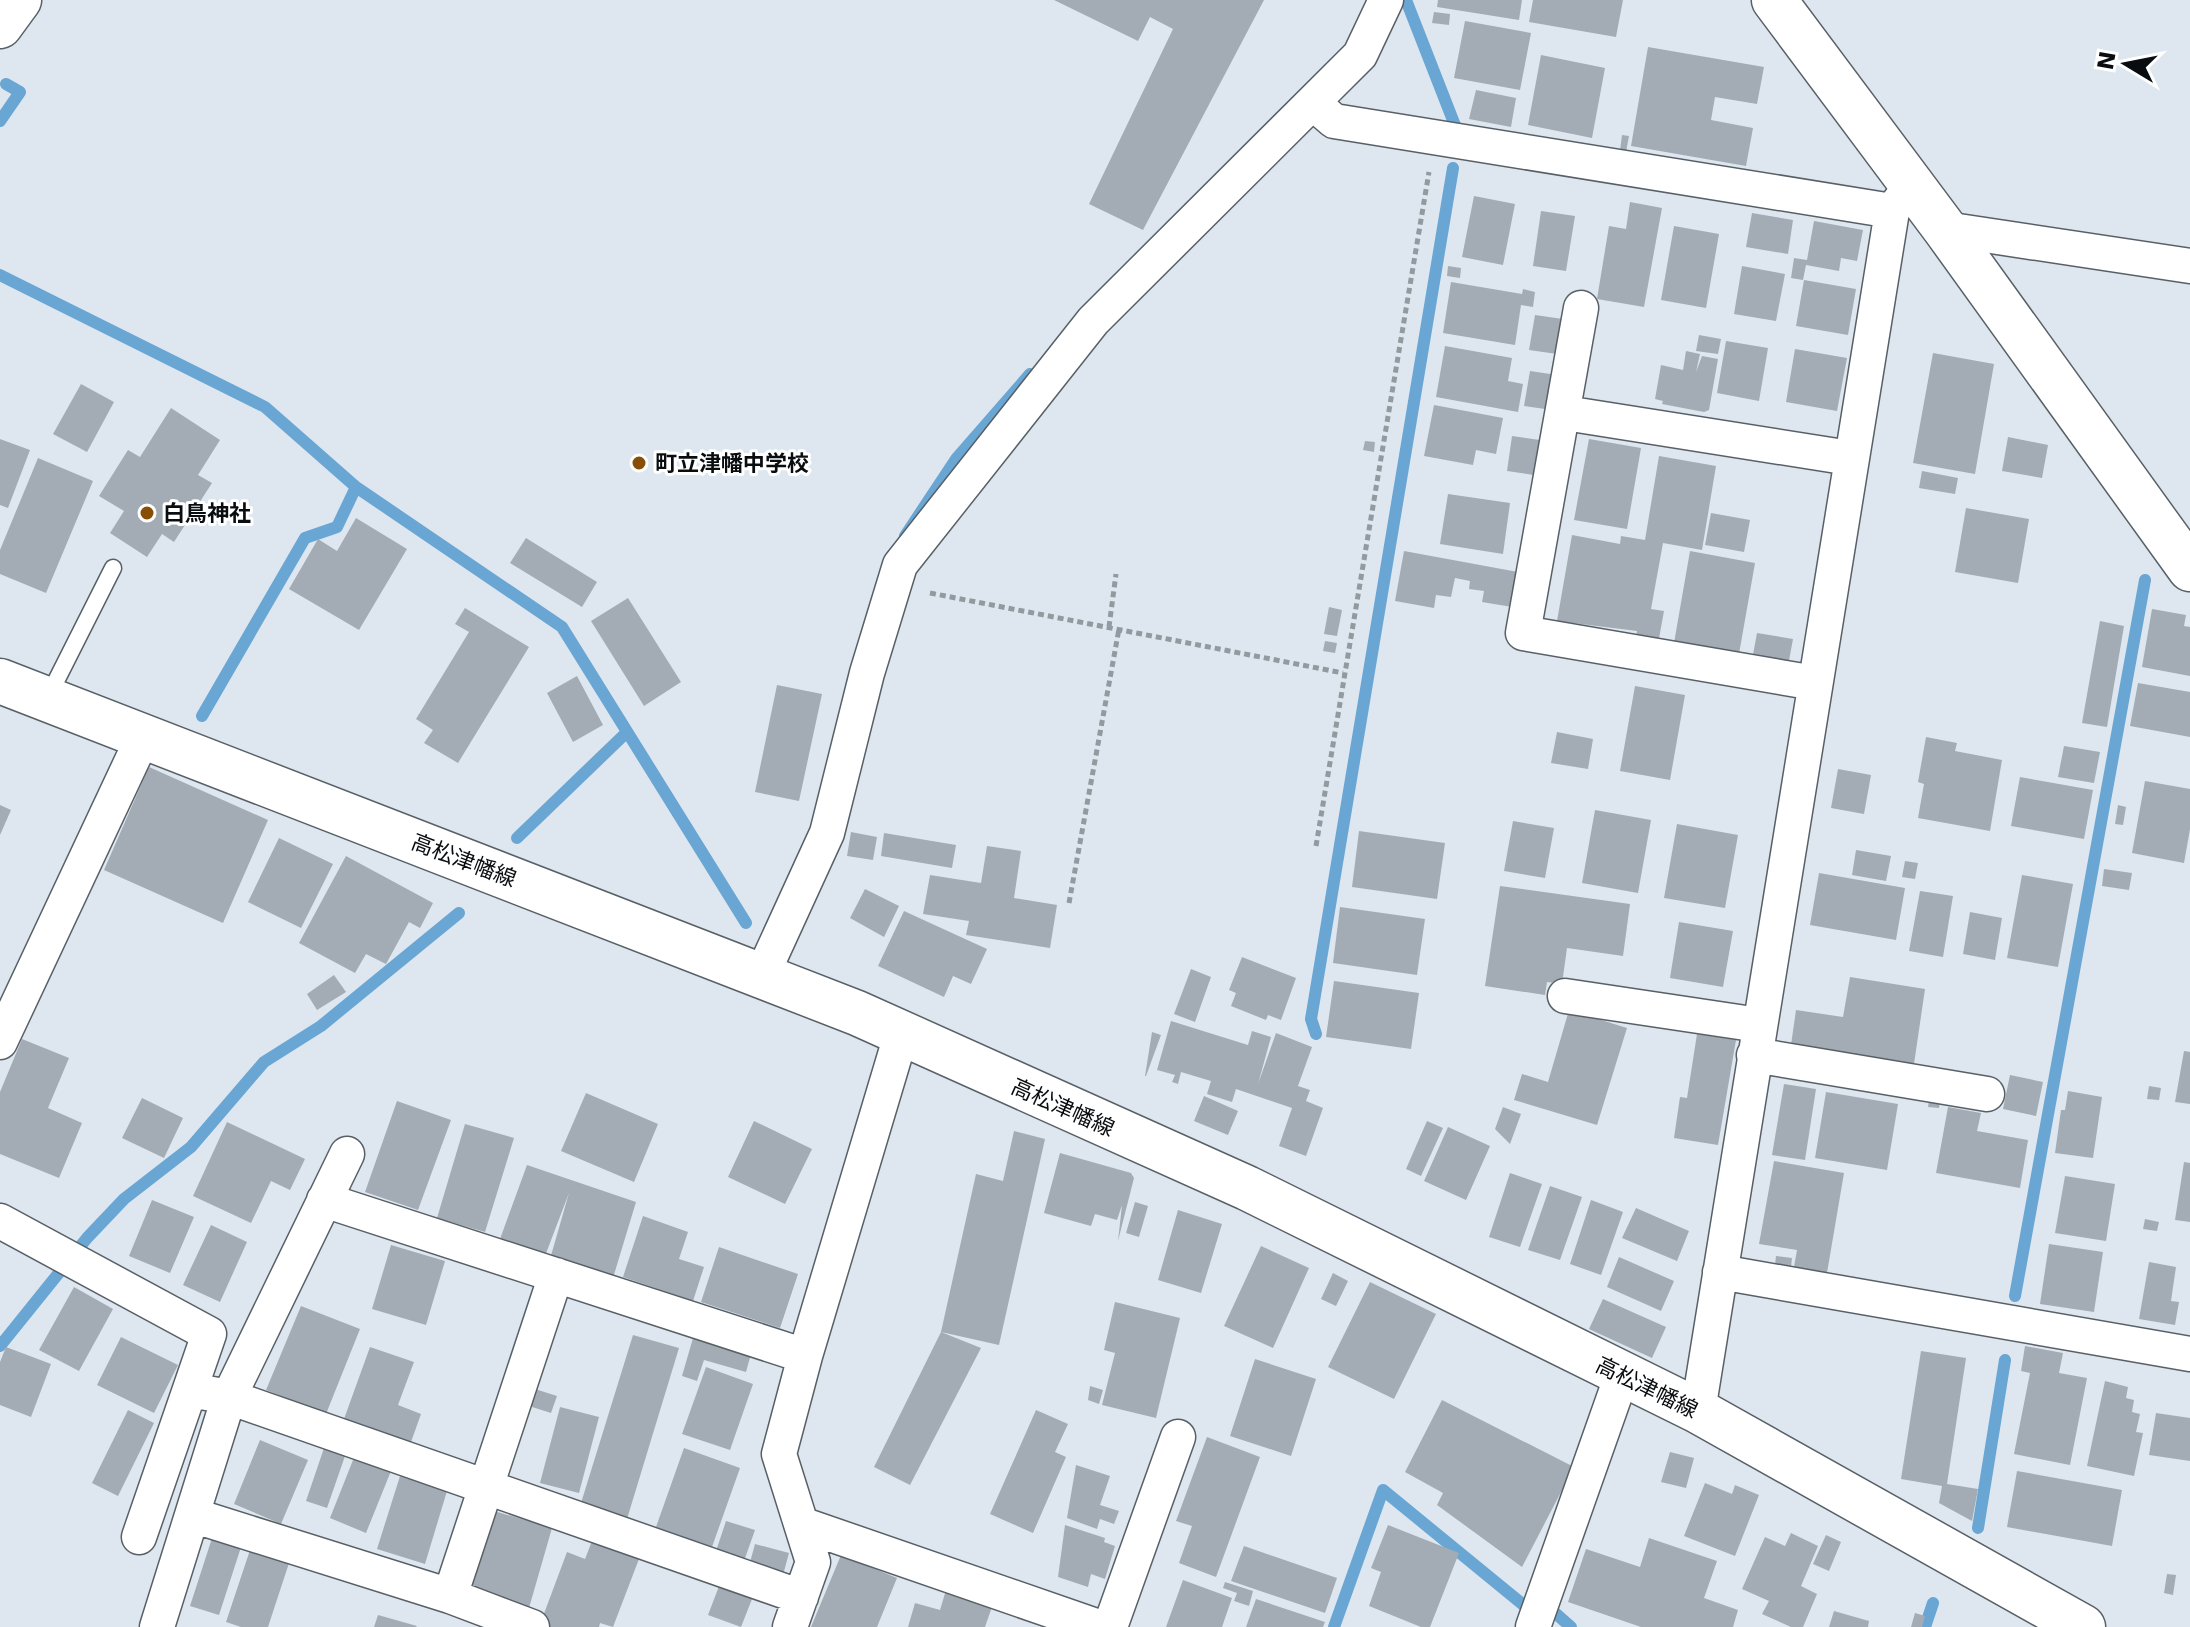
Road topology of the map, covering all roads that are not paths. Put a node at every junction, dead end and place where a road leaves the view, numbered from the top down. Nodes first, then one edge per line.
1 (19, 0) edge
2 (1386, 0) edge
3 (1774, 0) edge
4 (0, 26) edge
5 (1313, 103) junction
6 (1901, 198) junction
7 (1945, 229) junction
8 (2190, 266) edge
9 (1581, 308) dead end
10 (1565, 413) junction
11 (1850, 458) junction
12 (113, 568) dead end
13 (2190, 569) edge
14 (0, 681) edge
15 (1815, 683) junction
16 (47, 699) junction
17 (144, 735) junction
18 (762, 975) junction
19 (1565, 996) dead end
20 (901, 1035) junction
21 (1757, 1040) junction
22 (0, 1042) edge
23 (1987, 1094) dead end
24 (347, 1154) dead end
25 (324, 1200) junction
26 (0, 1221) edge
27 (1720, 1272) junction
28 (556, 1275) junction
29 (2190, 1354) edge
30 (805, 1356) junction
31 (1622, 1375) junction
32 (190, 1390) junction
33 (229, 1397) junction
34 (1698, 1411) junction
35 (1178, 1437) dead end
36 (486, 1487) junction
37 (192, 1515) junction
38 (801, 1524) junction
39 (139, 1537) dead end
40 (450, 1596) junction
41 (795, 1612) edge
42 (157, 1627) edge
43 (532, 1627) edge
44 (1099, 1627) edge
45 (1110, 1627) edge
46 (1533, 1627) edge
47 (2083, 1627) edge

1 - 4 main road
2 - 5 street
3 - 6 main road
5 - 6 street
5 - 18 street
6 - 7 main road
6 - 11 street
7 - 8 street
7 - 13 main road
9 - 10 street
10 - 11 street
10 - 15 street
11 - 15 street
12 - 16 lane
14 - 16 main road, 高松津幡線
15 - 21 street
16 - 17 main road, 高松津幡線
17 - 18 main road, 高松津幡線
17 - 22 street
18 - 20 main road, 高松津幡線
19 - 21 street
20 - 30 street
20 - 31 main road, 高松津幡線
21 - 23 street
21 - 27 street
24 - 25 street
25 - 28 street
25 - 33 street
26 - 32 street
27 - 29 street
27 - 34 street
28 - 30 street
28 - 36 street
30 - 38 street
31 - 34 main road, 高松津幡線
31 - 46 street
32 - 33 street
32 - 39 street
33 - 36 street
33 - 37 street
34 - 47 main road, 高松津幡線
35 - 45 street
36 - 40 street
36 - 41 street
37 - 40 street
37 - 42 street
38 - 41 street
38 - 44 street
40 - 43 street

